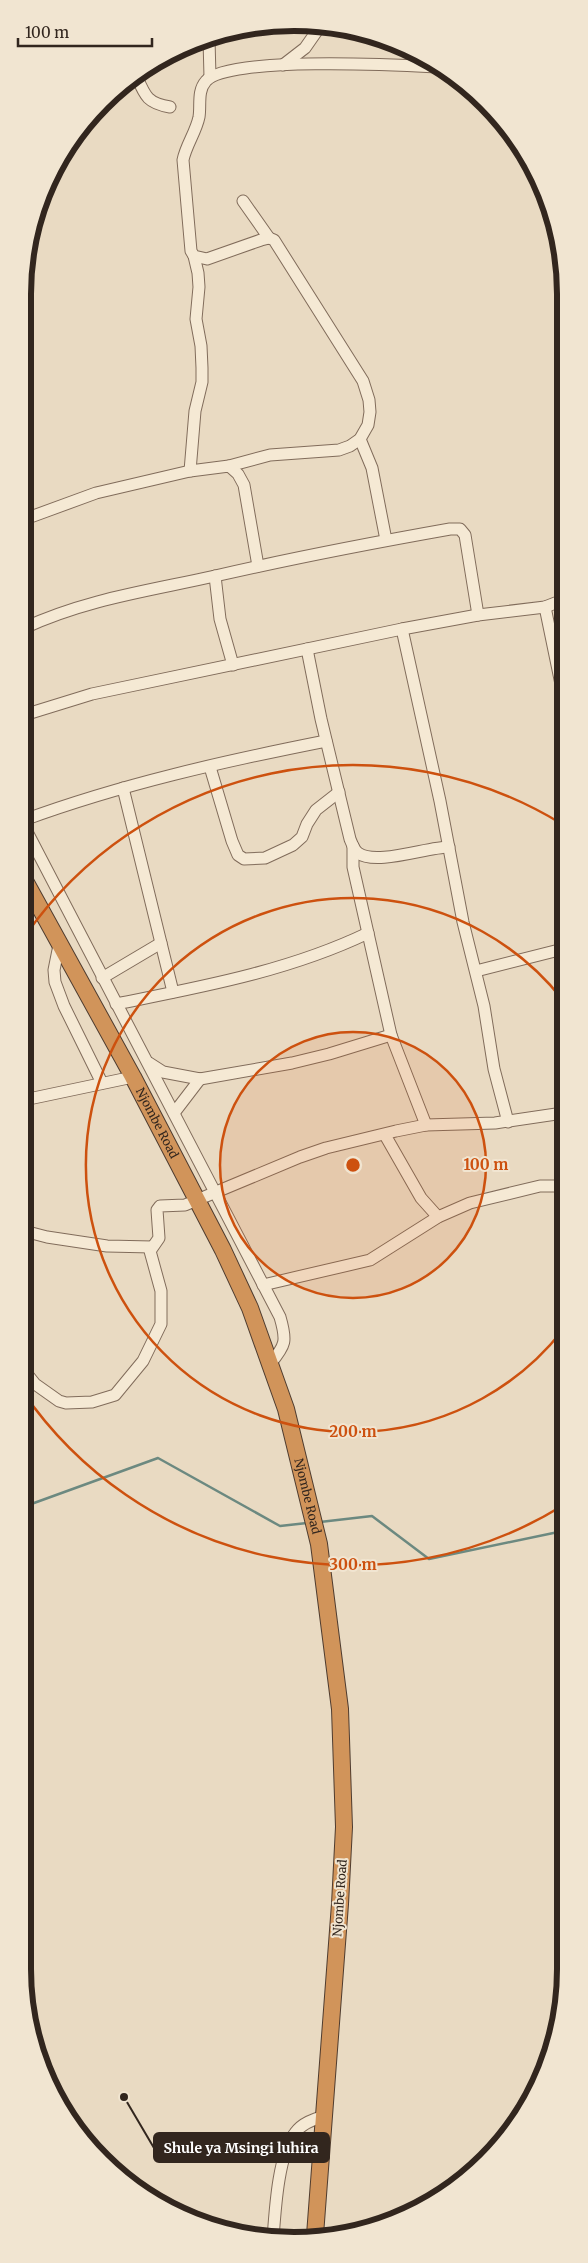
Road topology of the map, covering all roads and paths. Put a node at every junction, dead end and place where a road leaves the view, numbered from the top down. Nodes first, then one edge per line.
1 (316, 32) edge
2 (209, 45) edge
3 (283, 65) junction
4 (426, 67) edge
5 (210, 76) junction
6 (140, 82) edge
7 (170, 107) dead end
8 (243, 201) dead end
9 (269, 238) junction
10 (194, 256) junction
11 (360, 439) junction
12 (229, 466) junction
13 (190, 471) junction
14 (31, 516) edge
15 (386, 540) junction
16 (258, 566) junction
17 (215, 576) junction
18 (557, 602) edge
19 (545, 607) junction
20 (478, 615) junction
21 (31, 625) edge
22 (402, 628) junction
23 (307, 649) junction
24 (234, 665) junction
25 (557, 665) edge
26 (31, 713) edge
27 (326, 741) junction
28 (210, 767) junction
29 (123, 788) junction
30 (339, 792) junction
31 (31, 817) edge
32 (31, 840) edge
33 (353, 846) junction
34 (449, 847) junction
35 (31, 892) edge
36 (368, 933) junction
37 (161, 943) junction
38 (59, 945) junction
39 (557, 950) edge
40 (476, 970) junction
41 (102, 978) junction
42 (173, 992) junction
43 (116, 1004) junction
44 (391, 1035) junction
45 (148, 1063) junction
46 (133, 1077) junction
47 (200, 1079) junction
48 (102, 1083) junction
49 (31, 1098) edge
50 (174, 1113) junction
51 (557, 1114) edge
52 (508, 1122) junction
53 (426, 1125) junction
54 (385, 1135) junction
55 (557, 1186) edge
56 (213, 1192) junction
57 (196, 1199) junction
58 (438, 1217) junction
59 (31, 1233) edge
60 (152, 1247) junction
61 (263, 1285) junction
62 (270, 1364) junction
63 (31, 1377) edge
64 (325, 2116) junction
65 (274, 2231) edge
66 (315, 2231) edge

1 - 3 street
2 - 5 street
3 - 4 street
3 - 5 street
5 - 10 street
6 - 7 street
8 - 9 street
9 - 10 street
9 - 11 street
10 - 13 street
11 - 12 street
11 - 15 street
12 - 13 street
12 - 16 street
13 - 14 street
15 - 16 street
15 - 20 street
16 - 17 street
17 - 21 street
17 - 24 street
18 - 19 street
19 - 20 street
19 - 25 street
20 - 22 street
22 - 23 street
22 - 34 street
23 - 24 street
23 - 27 street
24 - 26 street
27 - 28 street
27 - 30 street
28 - 29 street
28 - 30 street
29 - 31 street
29 - 37 street
30 - 33 street
32 - 41 street
33 - 34 street
33 - 36 street
34 - 40 street
35 - 38 highway, Njombe Road
36 - 42 street
36 - 44 street
37 - 41 street
37 - 42 street
38 - 46 highway, Njombe Road
38 - 48 street
39 - 40 street
40 - 52 street
41 - 43 street
42 - 43 street
43 - 45 street
44 - 47 street
44 - 53 street
45 - 47 street
45 - 50 street
46 - 48 street
46 - 57 highway, Njombe Road
47 - 50 street
48 - 49 street
50 - 56 street
51 - 52 street
52 - 53 street
53 - 54 street
54 - 56 street
54 - 58 street
55 - 58 street
56 - 57 street
56 - 61 street
57 - 60 street
57 - 62 highway, Njombe Road
58 - 61 street
59 - 60 street
60 - 63 street
61 - 62 street
62 - 64 highway, Njombe Road
64 - 65 street
64 - 66 highway, Njombe Road

